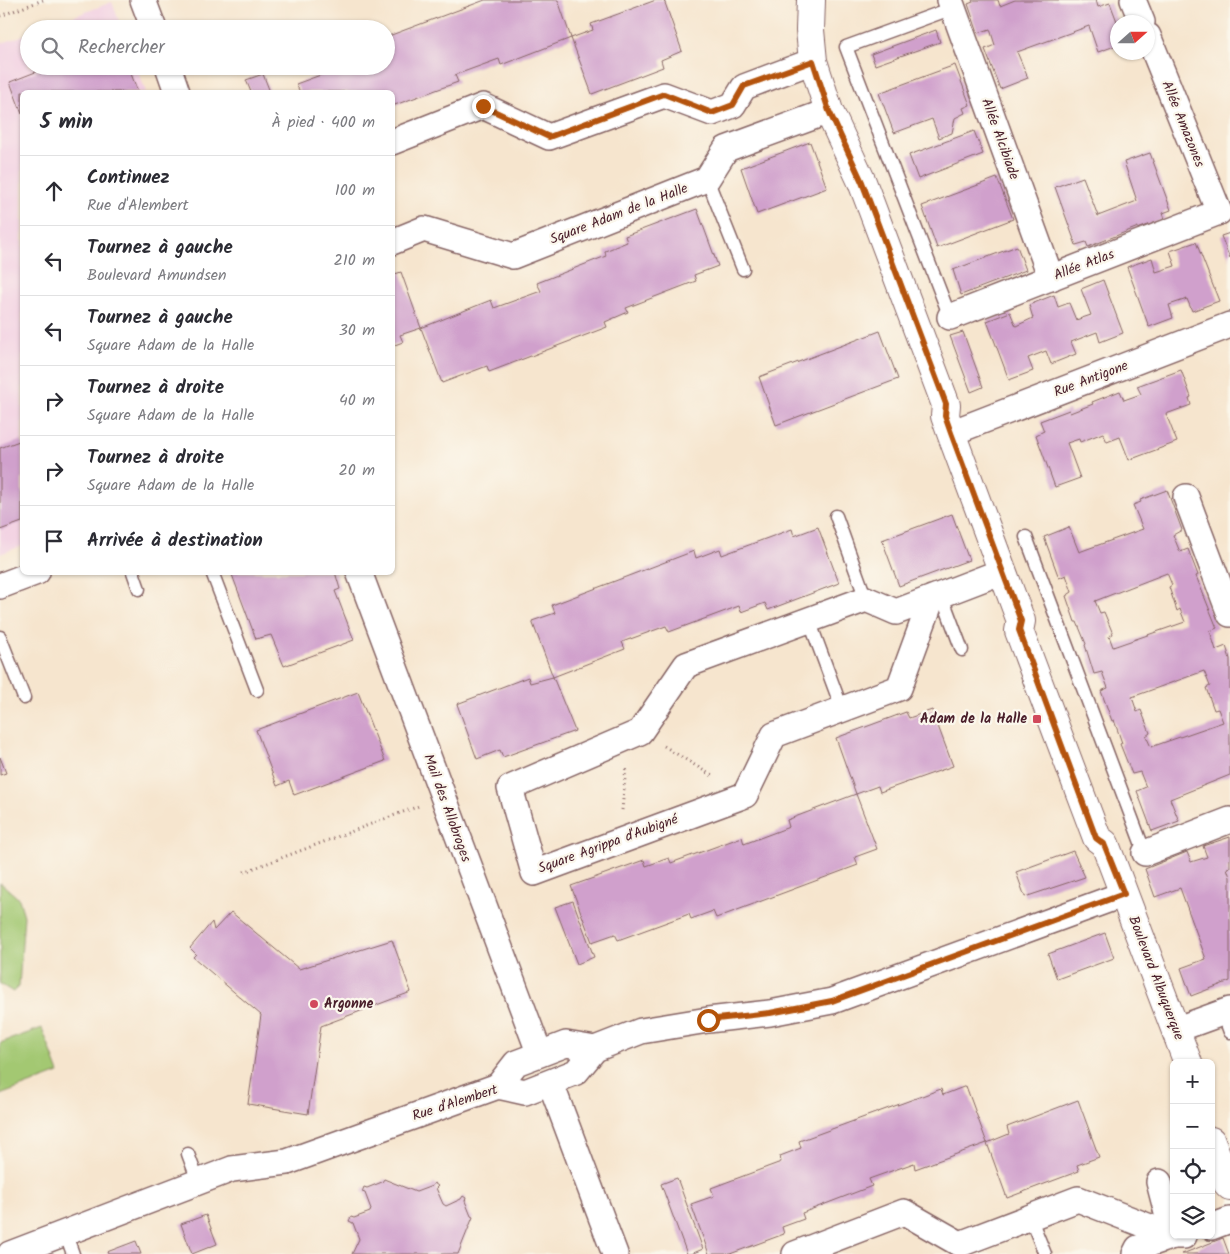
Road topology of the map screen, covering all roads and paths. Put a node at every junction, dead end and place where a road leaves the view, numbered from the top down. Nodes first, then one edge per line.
1 (43, 0) edge
2 (143, 0) edge
3 (811, 0) edge
4 (1133, 0) edge
5 (951, 4) edge
6 (1139, 15) edge
7 (0, 16) edge
8 (151, 20) edge
9 (1155, 52) edge
10 (813, 61) junction
11 (171, 75) edge
12 (176, 90) edge
13 (829, 111) junction
14 (395, 141) edge
15 (707, 179) junction
16 (1224, 215) edge
17 (395, 241) edge
18 (743, 269) dead end
19 (1051, 278) junction
20 (950, 317) joint
21 (1230, 325) edge
22 (951, 433) junction
23 (1186, 497) dead end
24 (836, 516) dead end
25 (1026, 537) dead end
26 (1003, 571) junction
27 (29, 575) edge
28 (134, 575) edge
29 (213, 575) edge
30 (360, 575) edge
31 (0, 586) edge
32 (1225, 586) edge
33 (139, 589) dead end
34 (936, 596) junction
35 (866, 599) junction
36 (1230, 614) edge
37 (809, 620) junction
38 (0, 637) edge
39 (962, 650) dead end
40 (257, 690) dead end
41 (24, 698) dead end
42 (842, 709) junction
43 (634, 734) junction
44 (745, 795) junction
45 (443, 797) junction
46 (1230, 820) edge
47 (620, 841) junction
48 (1145, 853) joint
49 (244, 872) dead end
50 (1124, 894) junction
51 (1228, 1018) edge
52 (1175, 1030) junction
53 (536, 1044) dead end
54 (1186, 1059) edge
55 (554, 1092) dead end
56 (1214, 1149) edge
57 (188, 1154) dead end
58 (198, 1181) junction
59 (1159, 1182) dead end
60 (1230, 1186) edge
61 (1170, 1209) edge
62 (1030, 1217) junction
63 (1230, 1220) edge
64 (1215, 1226) edge
65 (1170, 1232) edge
66 (1170, 1239) edge
67 (69, 1243) edge
68 (962, 1249) edge
69 (10, 1254) edge
70 (615, 1254) edge
71 (795, 1254) edge
72 (1045, 1254) edge
73 (1135, 1254) edge

1 - 7 path
2 - 8 street
3 - 10 street, Boulevard Albuquerque
4 - 6 street
5 - 19 street, Allée Alcibiade
5 - 20 lane
9 - 16 street, Allée Amazones
10 - 13 street, Boulevard Albuquerque
10 - 14 street
11 - 12 street
13 - 15 street
13 - 22 street, Boulevard Albuquerque
15 - 17 street, Square Adam de la Halle
15 - 18 lane
16 - 19 street, Allée Atlas
19 - 20 street, Allée Atlas
21 - 22 street, Rue Antigone
22 - 26 street, Boulevard Albuquerque
23 - 32 street
24 - 35 lane
25 - 48 lane
26 - 34 street
26 - 50 street, Boulevard Albuquerque
27 - 31 street
28 - 33 lane
29 - 40 lane
30 - 45 street, Mail des Allobroges
32 - 36 street
34 - 35 street
34 - 39 lane
34 - 42 street
35 - 37 street
37 - 42 lane
37 - 43 street
38 - 41 lane
42 - 44 street
43 - 44 path
43 - 47 path
43 - 47 street, Square Agrippa d'Aubigné
44 - 47 street, Square Agrippa d'Aubigné
45 - 49 path
45 - 53 street, Mail des Allobroges
46 - 48 street
50 - 52 street, Boulevard Albuquerque
50 - 58 street, Rue d'Alembert
51 - 52 street
52 - 54 street, Boulevard Albuquerque
55 - 70 street
56 - 60 street
57 - 58 lane
58 - 67 street, Rue d'Alembert
59 - 61 street
62 - 65 street
62 - 68 street
62 - 72 lane
63 - 64 street
66 - 73 street
67 - 69 street, Rue d'Alembert
68 - 71 street

